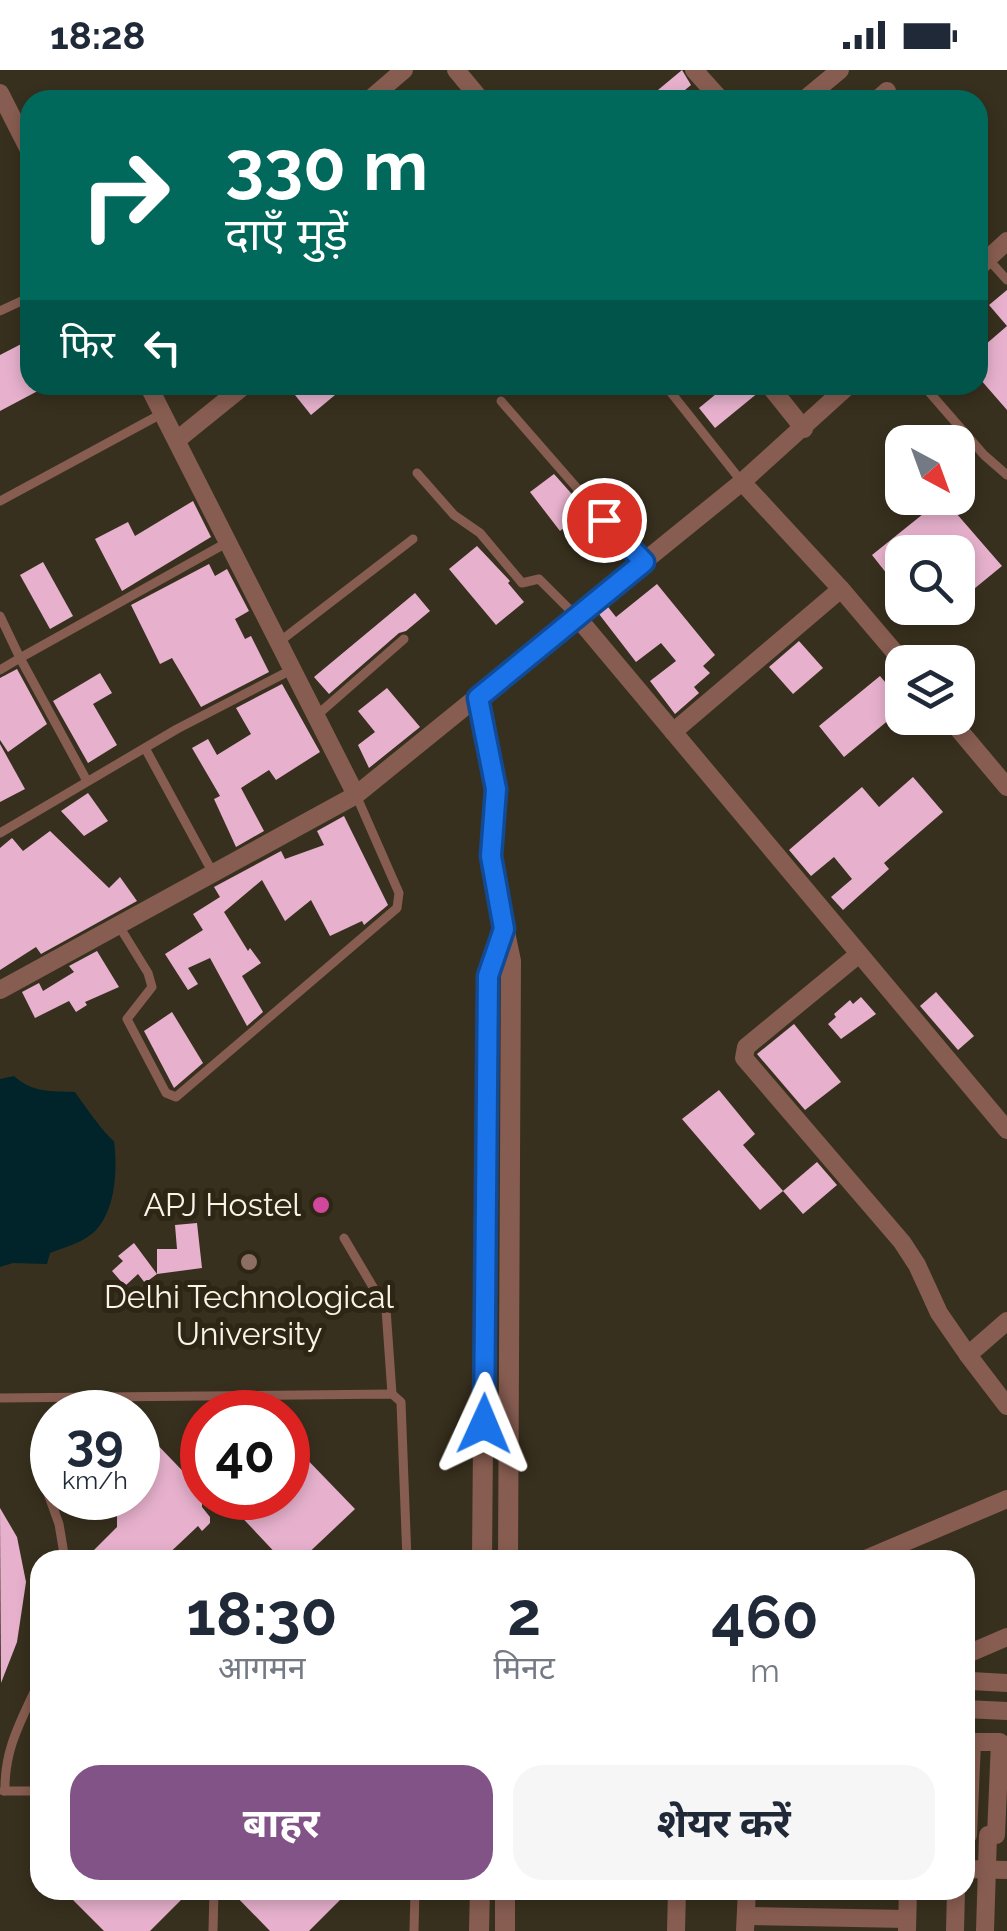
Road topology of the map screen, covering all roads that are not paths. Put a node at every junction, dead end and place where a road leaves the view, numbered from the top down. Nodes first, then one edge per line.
1 (404, 70) edge
2 (456, 70) edge
3 (840, 70) edge
4 (381, 90) edge
5 (473, 90) edge
6 (816, 90) edge
7 (0, 94) edge
8 (20, 133) edge
9 (1007, 241) edge
10 (988, 259) edge
11 (153, 395) edge
12 (233, 395) edge
13 (672, 395) edge
14 (777, 395) edge
15 (839, 395) edge
16 (932, 395) edge
17 (501, 400) dead end
18 (162, 413) junction
19 (804, 428) junction
20 (177, 440) junction
21 (417, 472) dead end
22 (1007, 475) edge
23 (742, 482) junction
24 (0, 501) edge
25 (413, 540) dead end
26 (228, 542) junction
27 (644, 562) junction
28 (841, 589) junction
29 (0, 616) edge
30 (577, 617) junction
31 (404, 639) dead end
32 (279, 642) junction
33 (889, 645) edge
34 (20, 658) junction
35 (293, 669) junction
36 (0, 670) edge
37 (478, 698) junction
38 (316, 716) junction
39 (673, 732) junction
40 (963, 735) edge
41 (145, 748) junction
42 (87, 781) junction
43 (1007, 787) edge
44 (356, 795) junction
45 (0, 833) edge
46 (214, 874) junction
47 (119, 926) junction
48 (504, 929) junction
49 (859, 954) junction
50 (2, 986) edge
51 (1007, 1130) edge
52 (344, 1238) dead end
53 (1007, 1321) edge
54 (968, 1355) junction
55 (392, 1394) junction
56 (0, 1398) edge
57 (1007, 1406) edge
58 (1007, 1499) edge
59 (58, 1520) edge
60 (64, 1550) edge
61 (407, 1550) edge
62 (482, 1550) edge
63 (508, 1550) edge
64 (886, 1550) edge
65 (1007, 1637) edge
66 (975, 1651) edge
67 (975, 1682) edge
68 (1007, 1683) edge
69 (30, 1702) edge
70 (975, 1709) edge
71 (1007, 1711) edge
72 (975, 1742) edge
73 (1004, 1742) edge
74 (3, 1791) edge
75 (30, 1791) edge
76 (997, 1835) edge
77 (997, 1870) edge
78 (214, 1900) edge
79 (415, 1900) edge
80 (480, 1900) edge
81 (506, 1900) edge
82 (677, 1900) edge
83 (908, 1900) edge
84 (956, 1900) edge
85 (745, 1924) edge
86 (907, 1925) edge
87 (214, 1931) edge
88 (414, 1931) edge
89 (479, 1931) edge
90 (505, 1931) edge
91 (676, 1931) edge
92 (954, 1931) edge
93 (985, 1931) edge

1 - 4 street
2 - 5 street
3 - 6 street
7 - 8 street
9 - 10 street
11 - 18 street
12 - 20 street
13 - 23 lane
14 - 19 street
15 - 19 street
16 - 22 lane
17 - 27 lane
18 - 20 street
18 - 24 lane
19 - 23 street
20 - 26 street
21 - 30 lane
23 - 27 street
23 - 28 street
25 - 32 lane
26 - 32 street
26 - 34 lane
27 - 30 street
28 - 33 street
28 - 39 street
29 - 34 lane
30 - 37 street
30 - 39 street
31 - 38 lane
32 - 35 street
34 - 36 lane
34 - 42 lane
35 - 38 street
35 - 41 lane
37 - 44 street
37 - 48 street
38 - 44 street
39 - 49 street
40 - 43 street
41 - 42 lane
41 - 46 lane
42 - 45 lane
44 - 46 street
44 - 47 lane
46 - 47 street
47 - 50 street
48 - 62 street
48 - 63 street
49 - 51 street
49 - 54 street
52 - 55 lane
53 - 54 street
54 - 57 street
55 - 56 lane
55 - 61 lane
58 - 64 street
59 - 60 lane
65 - 66 street
67 - 68 street
69 - 74 lane
70 - 71 street
72 - 73 street
73 - 76 street
74 - 75 lane
76 - 77 street
77 - 93 street
78 - 87 lane
79 - 88 lane
80 - 89 street
81 - 90 street
82 - 91 street
83 - 86 street
84 - 92 street
85 - 86 street

